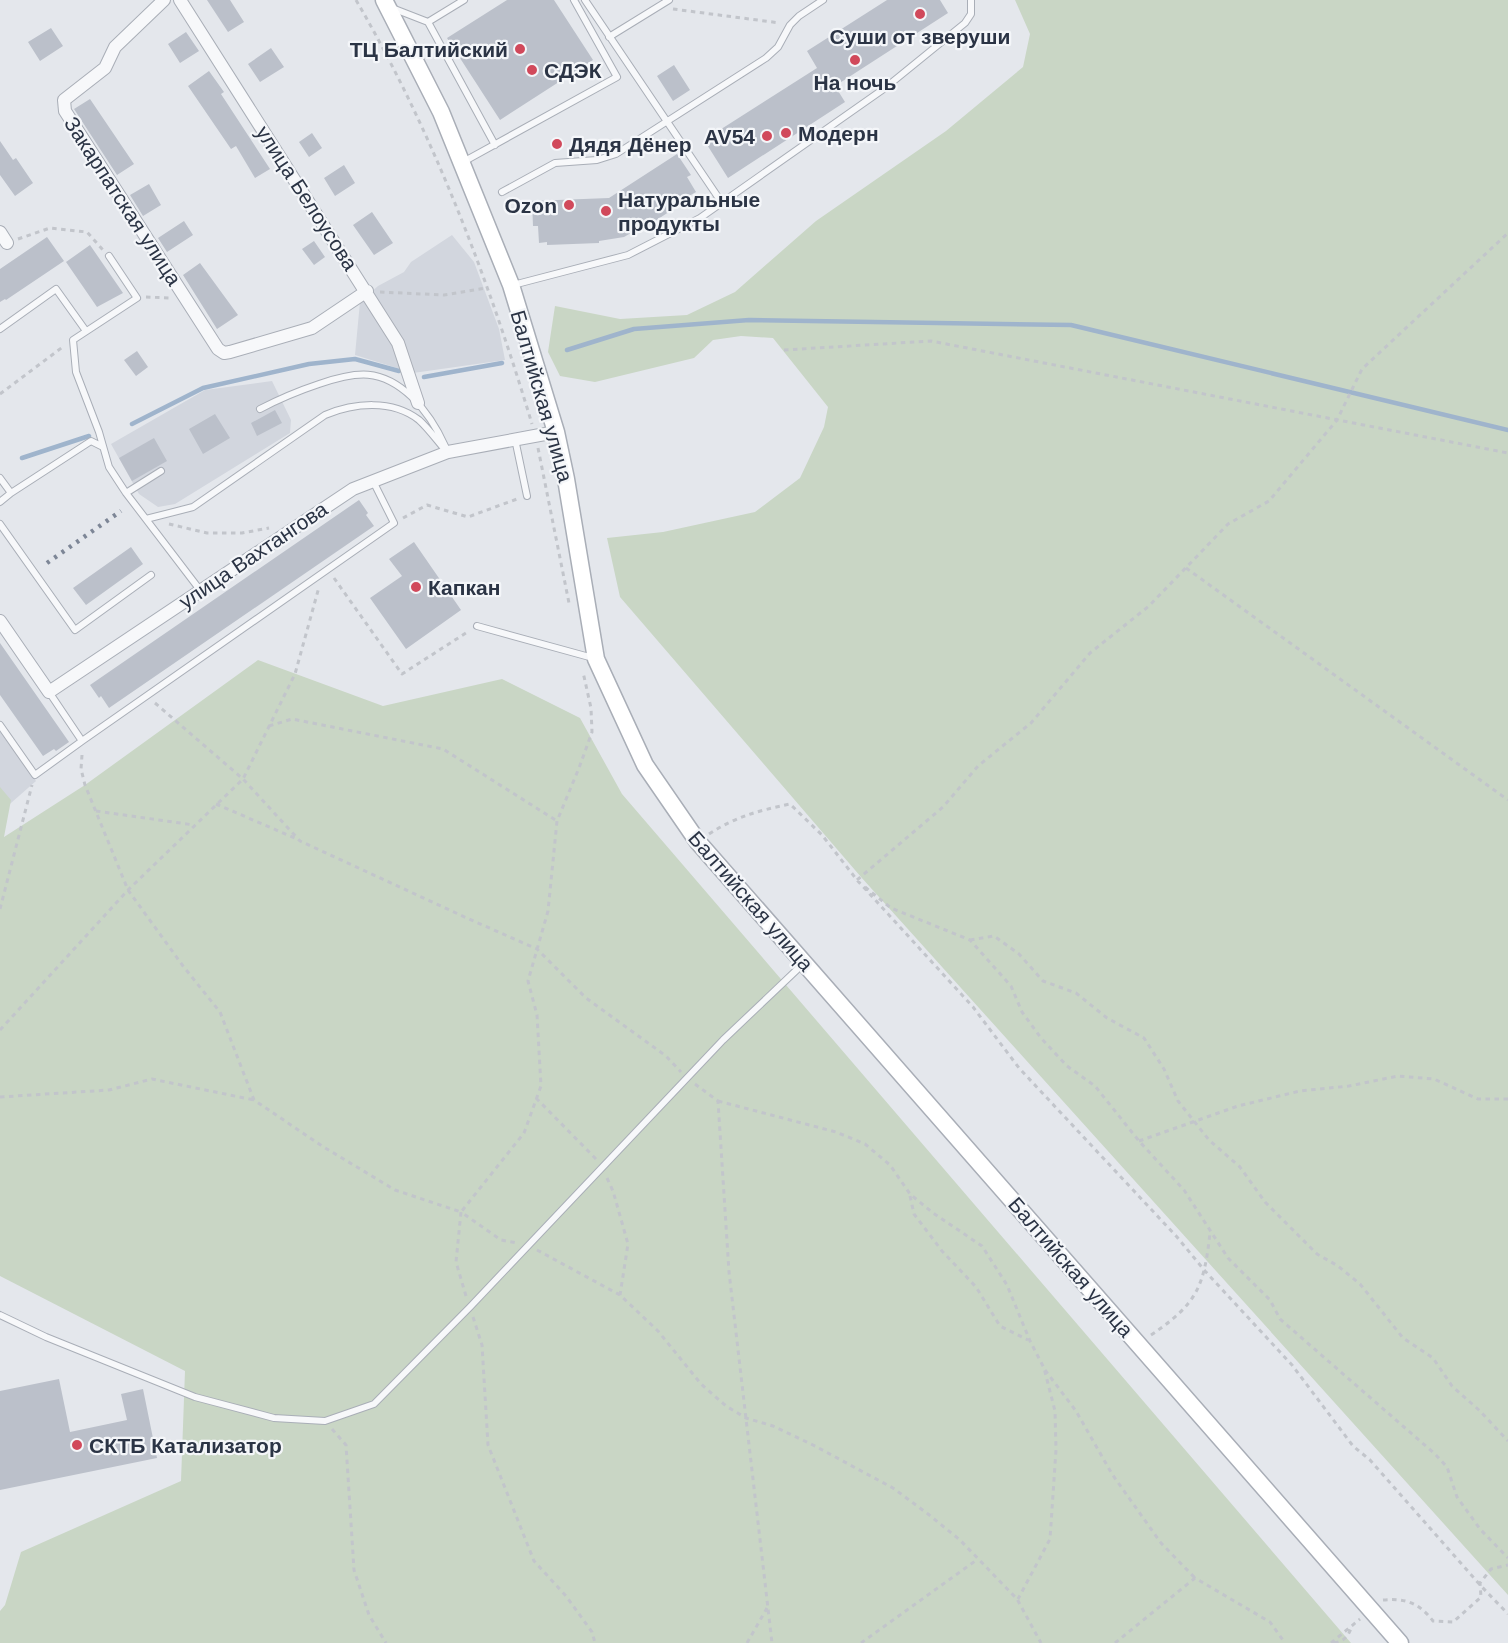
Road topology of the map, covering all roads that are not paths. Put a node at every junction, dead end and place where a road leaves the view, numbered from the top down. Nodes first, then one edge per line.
1 (164, 0) edge
2 (180, 0) edge
3 (464, 0) edge
4 (574, 0) edge
5 (585, 0) edge
6 (669, 0) edge
7 (824, 0) edge
8 (971, 0) edge
9 (386, 3) edge
10 (659, 4) edge
11 (428, 22) junction
12 (609, 37) junction
13 (668, 122) junction
14 (495, 145) junction
15 (463, 162) junction
16 (502, 192) dead end
17 (722, 203) junction
18 (0, 231) edge
19 (7, 243) road end
20 (109, 256) road end
21 (511, 285) junction
22 (367, 291) junction
23 (0, 329) edge
24 (86, 331) junction
25 (418, 403) junction
26 (260, 409) dead end
27 (556, 432) junction
28 (515, 439) junction
29 (103, 447) junction
30 (448, 452) junction
31 (161, 471) dead end
32 (0, 478) edge
33 (373, 481) junction
34 (11, 493) junction
35 (126, 493) junction
36 (527, 496) road end
37 (0, 502) edge
38 (146, 519) junction
39 (0, 524) edge
40 (151, 575) dead end
41 (200, 590) junction
42 (0, 621) edge
43 (477, 626) road end
44 (596, 659) junction
45 (49, 692) junction
46 (0, 725) edge
47 (82, 741) junction
48 (804, 962) junction
49 (0, 1315) edge
50 (1400, 1643) edge

1 - 22 street, Закарпатская улица
2 - 22 street, улица Белоусова
3 - 11 lane
4 - 14 lane
5 - 12 lane
6 - 10 lane
7 - 13 lane
8 - 17 lane
9 - 11 lane
9 - 15 main road, Балтийская улица
10 - 12 lane
11 - 14 lane
12 - 13 lane
13 - 16 lane
13 - 17 lane
14 - 15 lane
15 - 21 main road, Балтийская улица
17 - 21 lane
18 - 19 street
20 - 24 lane
21 - 27 main road, Балтийская улица
22 - 25 street, улица Белоусова
23 - 24 lane
24 - 29 lane
25 - 26 lane
25 - 30 lane
27 - 28 street, улица Вахтангова
27 - 44 main road, Балтийская улица
28 - 30 street, улица Вахтангова
28 - 36 lane
29 - 34 lane
29 - 35 lane
30 - 33 street, улица Вахтангова
30 - 38 lane
31 - 35 lane
32 - 34 lane
33 - 41 street, улица Вахтангова
33 - 47 lane
34 - 37 lane
35 - 38 lane
38 - 41 lane
39 - 40 lane
41 - 45 street, улица Вахтангова
42 - 45 street
43 - 44 lane
44 - 48 main road, Балтийская улица
45 - 47 lane
46 - 47 lane
48 - 49 lane
48 - 50 main road, Балтийская улица

